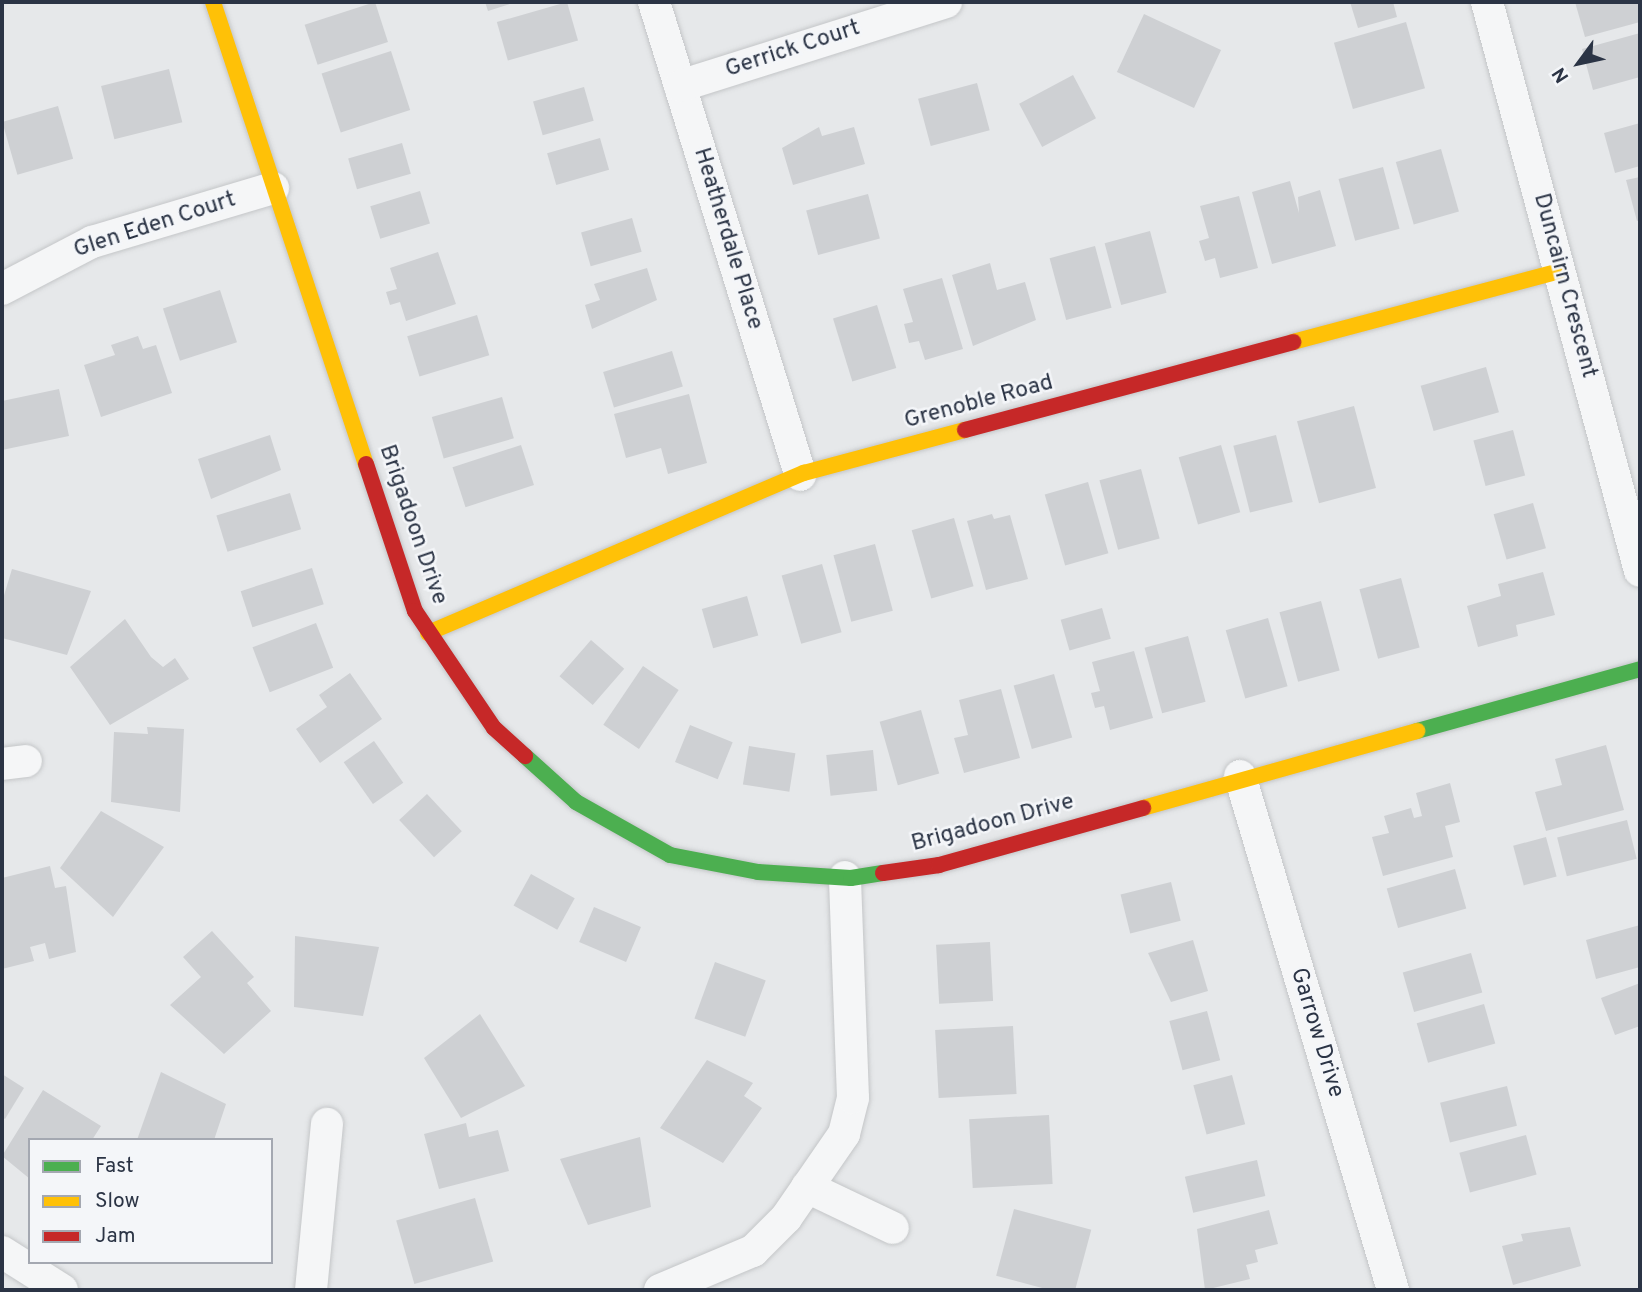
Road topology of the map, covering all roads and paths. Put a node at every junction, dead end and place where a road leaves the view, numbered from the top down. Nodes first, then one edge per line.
1 (214, 2) edge
2 (654, 2) edge
3 (946, 2) edge
4 (1487, 2) edge
5 (680, 86) junction
6 (273, 188) junction
7 (1560, 271) junction
8 (2, 289) edge
9 (800, 475) junction
10 (1640, 571) edge
11 (428, 633) junction
12 (1640, 668) edge
13 (1240, 776) junction
14 (845, 877) junction
15 (327, 1124) dead end
16 (807, 1187) junction
17 (893, 1228) dead end
18 (2, 1252) edge
19 (62, 1290) edge
20 (311, 1290) edge
21 (660, 1290) edge
22 (1393, 1290) edge

1 - 6 street, Brigadoon Drive
2 - 5 street, Heatherdale Place
3 - 5 street, Gerrick Court
4 - 7 street, Duncairn Crescent
5 - 9 street, Heatherdale Place
6 - 8 street, Glen Eden Court
6 - 11 street, Brigadoon Drive
7 - 9 street, Grenoble Road
7 - 10 street, Duncairn Crescent
9 - 11 street, Grenoble Road
11 - 14 street, Brigadoon Drive
12 - 13 street, Brigadoon Drive
13 - 14 street, Brigadoon Drive
13 - 22 street, Garrow Drive
14 - 16 street
15 - 20 street
16 - 17 street
16 - 21 street
18 - 19 street

